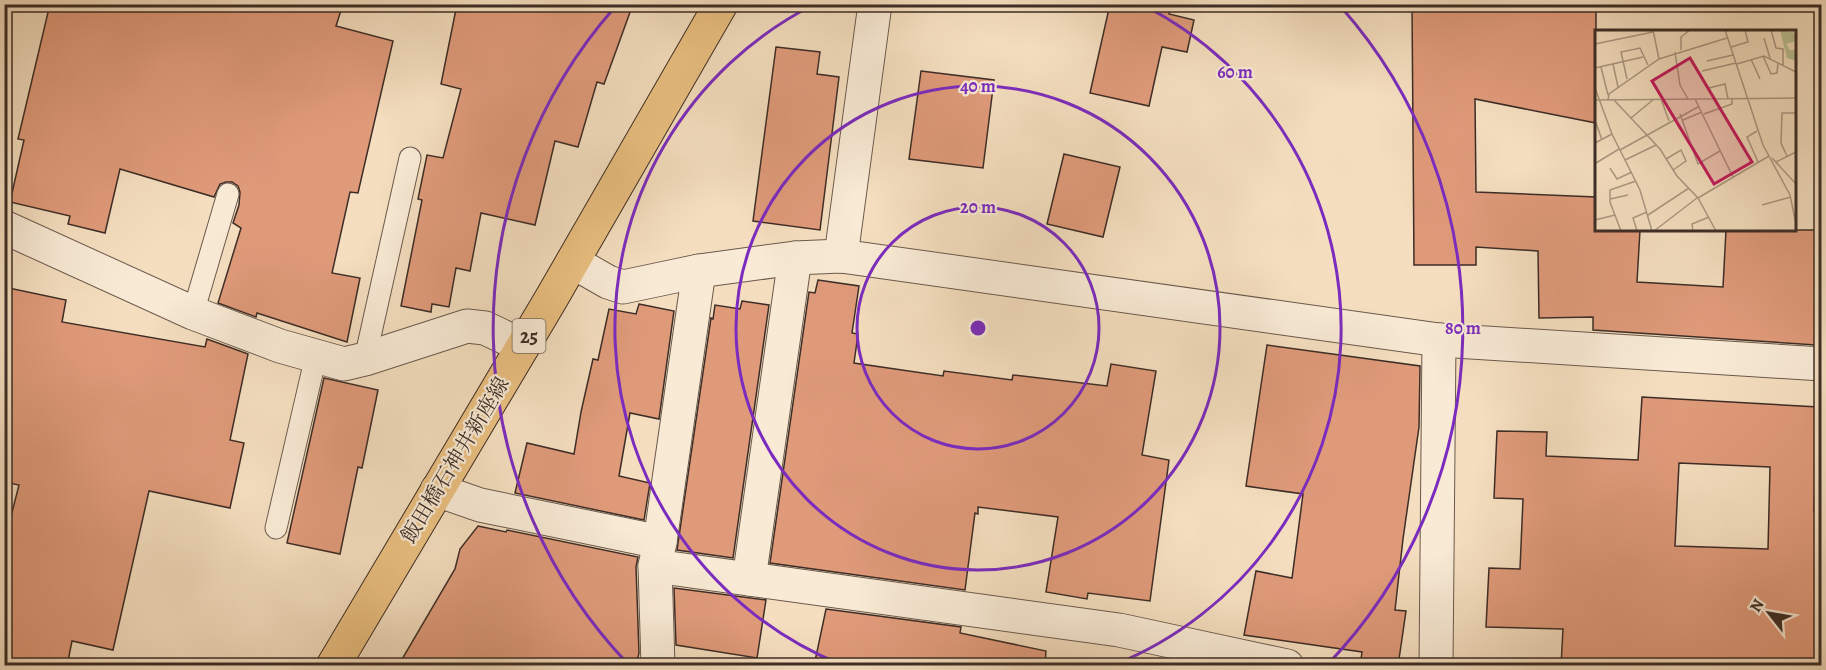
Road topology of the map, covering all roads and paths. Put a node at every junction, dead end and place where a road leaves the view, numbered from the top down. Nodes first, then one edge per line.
1 (721, 4) edge
2 (875, 4) edge
3 (410, 158) dead end
4 (228, 194) dead end
5 (4, 227) edge
6 (841, 256) junction
7 (795, 258) junction
8 (573, 262) junction
9 (699, 271) junction
10 (194, 313) junction
11 (1439, 340) junction
12 (523, 346) junction
13 (316, 356) junction
14 (366, 359) junction
15 (1821, 364) edge
16 (437, 490) junction
17 (276, 528) dead end
18 (657, 554) junction
19 (749, 579) junction
20 (333, 666) edge
21 (658, 666) edge
22 (1287, 666) edge
23 (1436, 666) edge

1 - 8 main road, 飯田橋石神井新座線 / 25
2 - 6 street
3 - 14 lane
4 - 10 lane
5 - 10 street
6 - 7 street
6 - 11 street
7 - 9 street
7 - 19 street
8 - 9 street
8 - 12 main road, 飯田橋石神井新座線 / 25
9 - 18 street
10 - 13 street
11 - 15 street
11 - 23 street
12 - 14 street
12 - 16 main road, 飯田橋石神井新座線 / 25
13 - 14 street
13 - 17 lane
16 - 18 street
16 - 20 main road, 飯田橋石神井新座線 / 25
18 - 19 street
18 - 21 street
19 - 22 street

